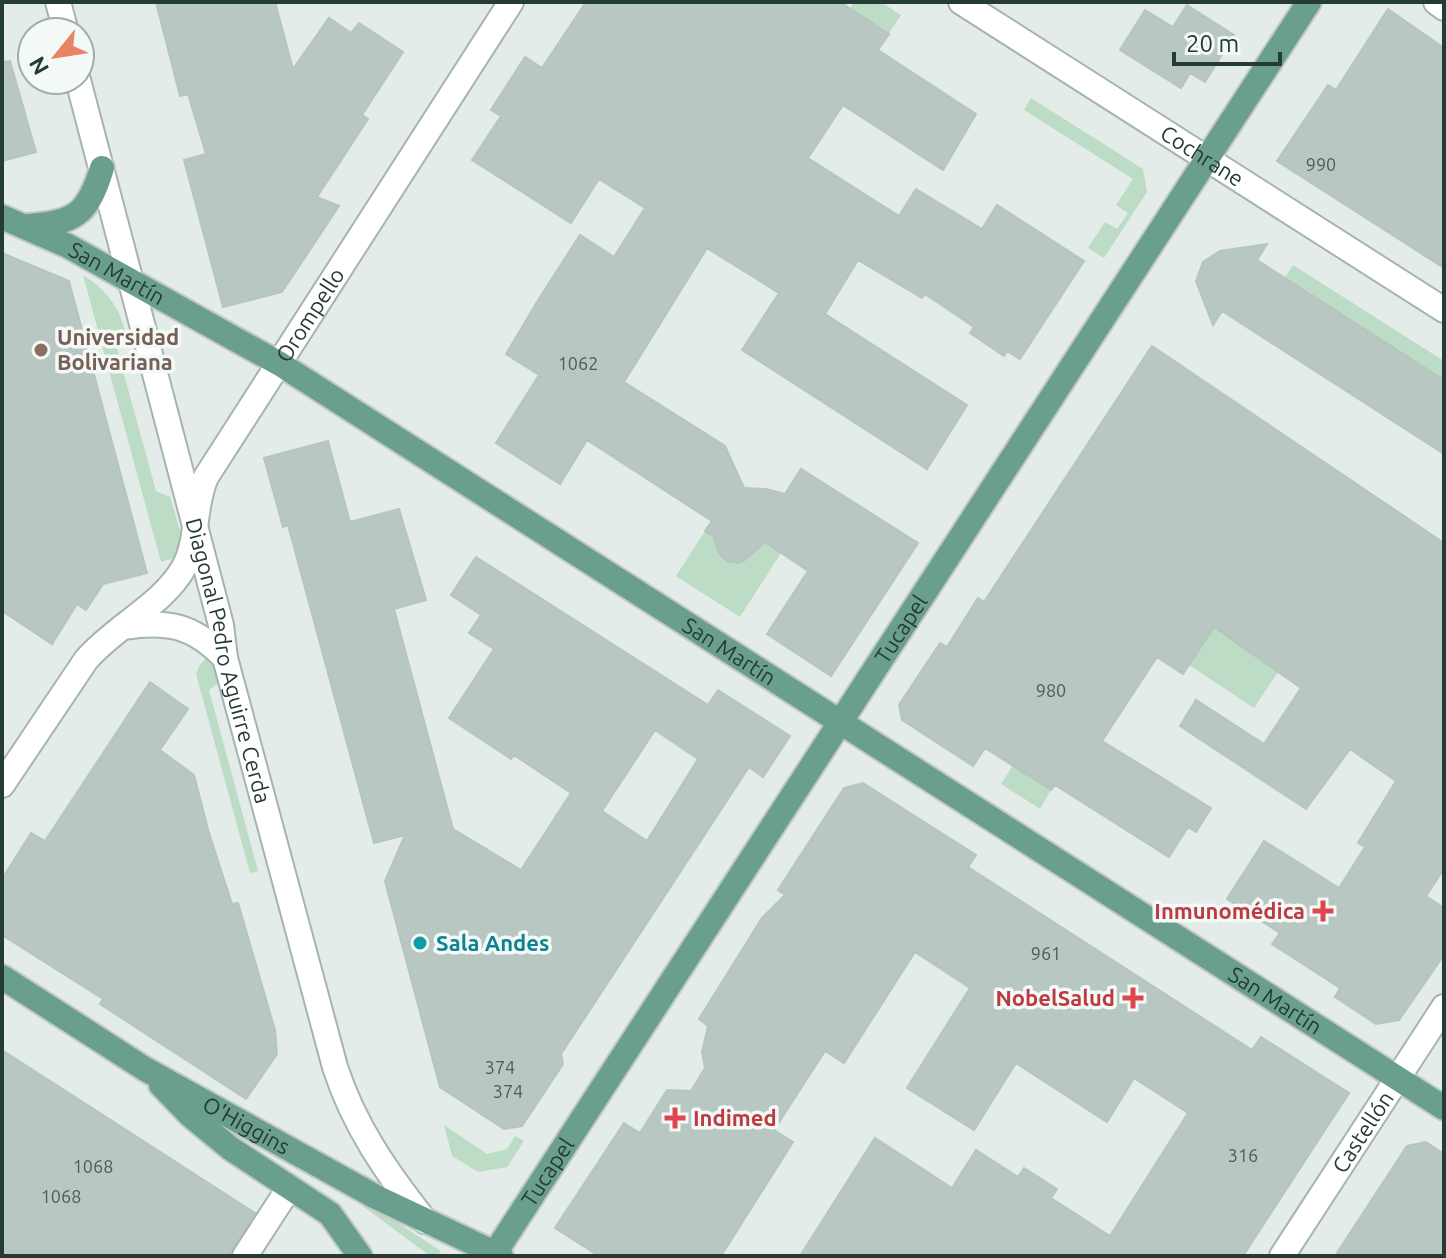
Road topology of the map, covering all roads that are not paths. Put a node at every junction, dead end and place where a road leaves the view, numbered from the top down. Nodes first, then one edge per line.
1 (511, 2) edge
2 (961, 2) edge
3 (1309, 2) edge
4 (1436, 2) edge
5 (1444, 8) edge
6 (82, 96) edge
7 (1207, 159) junction
8 (102, 168) junction
9 (13, 222) edge
10 (131, 280) junction
11 (1444, 310) edge
12 (280, 364) junction
13 (194, 530) junction
14 (121, 627) junction
15 (225, 658) junction
16 (840, 722) junction
17 (2, 785) edge
18 (2, 977) edge
19 (1444, 1007) edge
20 (145, 1069) junction
21 (1398, 1078) junction
22 (1444, 1108) edge
23 (289, 1188) junction
24 (425, 1221) junction
25 (496, 1255) edge
26 (245, 1256) edge
27 (360, 1256) edge
28 (1282, 1256) edge

1 - 12 street, Orompello
2 - 7 street, Cochrane
3 - 7 main road, Tucapel
4 - 5 street
6 - 8 street, Diagonal Pedro Aguirre Cerda
7 - 11 street, Cochrane
7 - 16 main road, Tucapel
8 - 9 main road
8 - 10 street, Diagonal Pedro Aguirre Cerda
9 - 10 main road, San Martín
10 - 12 main road, San Martín
10 - 13 street, Diagonal Pedro Aguirre Cerda
12 - 13 street, Orompello
12 - 16 main road, San Martín
13 - 14 street, Orompello
13 - 15 street, Diagonal Pedro Aguirre Cerda
14 - 15 street
14 - 17 street, Orompello
15 - 24 street, Diagonal Pedro Aguirre Cerda
16 - 21 main road, San Martín
16 - 25 main road, Tucapel
18 - 20 main road, O'Higgins
19 - 21 street, Castellón
20 - 23 main road
20 - 24 main road, O'Higgins
21 - 22 main road, San Martín
21 - 28 street, Castellón
23 - 26 street
23 - 27 main road
24 - 25 main road, O'Higgins

